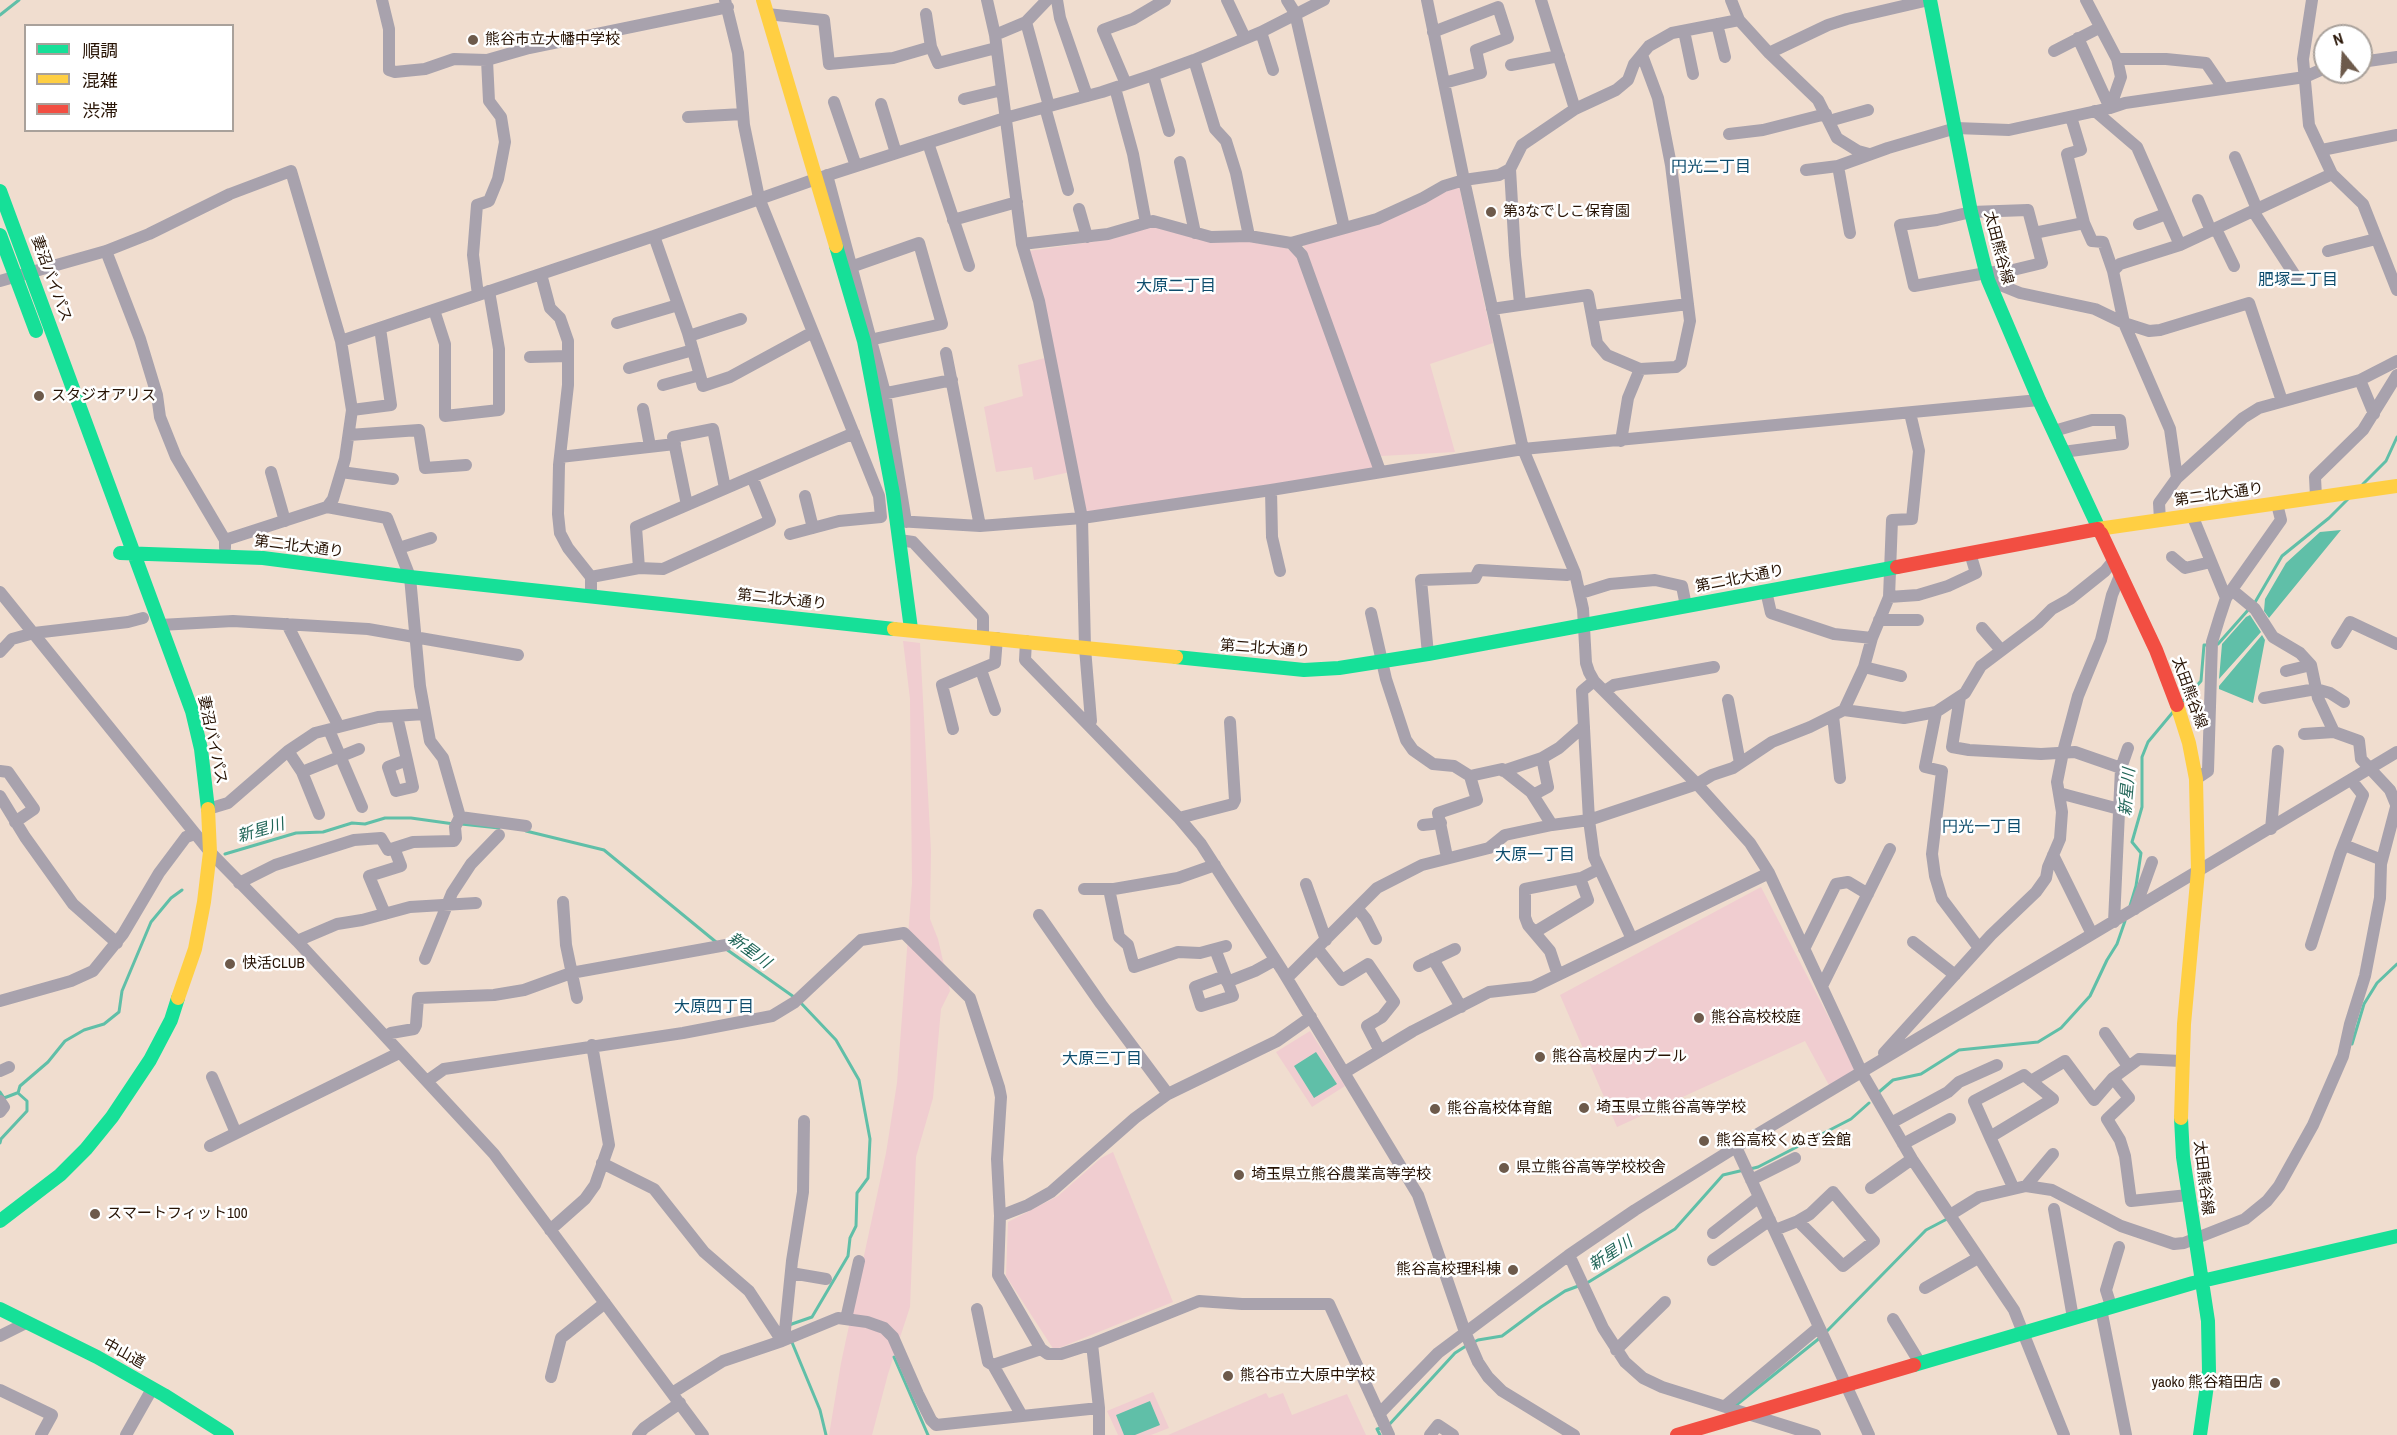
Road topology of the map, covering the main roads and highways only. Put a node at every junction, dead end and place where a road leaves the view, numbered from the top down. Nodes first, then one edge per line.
1 (763, 0) edge
2 (1929, 0) edge
3 (0, 191) edge
4 (0, 235) edge
5 (40, 343) dead end
6 (70, 420) dead end
7 (2397, 486) edge
8 (2099, 529) junction
9 (127, 552) junction
10 (911, 629) junction
11 (175, 705) dead end
12 (193, 799) dead end
13 (194, 854) dead end
14 (191, 891) dead end
15 (188, 911) dead end
16 (178, 956) dead end
17 (164, 997) dead end
18 (132, 1062) dead end
19 (121, 1079) dead end
20 (50, 1165) dead end
21 (0, 1204) edge
22 (0, 1221) edge
23 (2396, 1232) edge
24 (2201, 1281) junction
25 (0, 1309) edge
26 (227, 1435) edge
27 (1677, 1435) edge
28 (2200, 1435) edge

1 - 10 main road
2 - 8 main road, 太田熊谷線
3 - 9 main road, 妻沼バイパス
4 - 5 main road
6 - 9 main road, 妻沼バイパス
7 - 8 main road, 第二北大通り
8 - 10 main road, 第二北大通り
8 - 24 main road, 太田熊谷線
9 - 10 main road, 第二北大通り
9 - 11 main road, 妻沼バイパス
9 - 22 main road, 妻沼バイパス
12 - 13 main road
14 - 15 main road
16 - 17 main road
18 - 19 main road
20 - 21 main road
23 - 24 main road
24 - 27 main road
24 - 28 main road, 太田熊谷線
25 - 26 main road, 中山道

